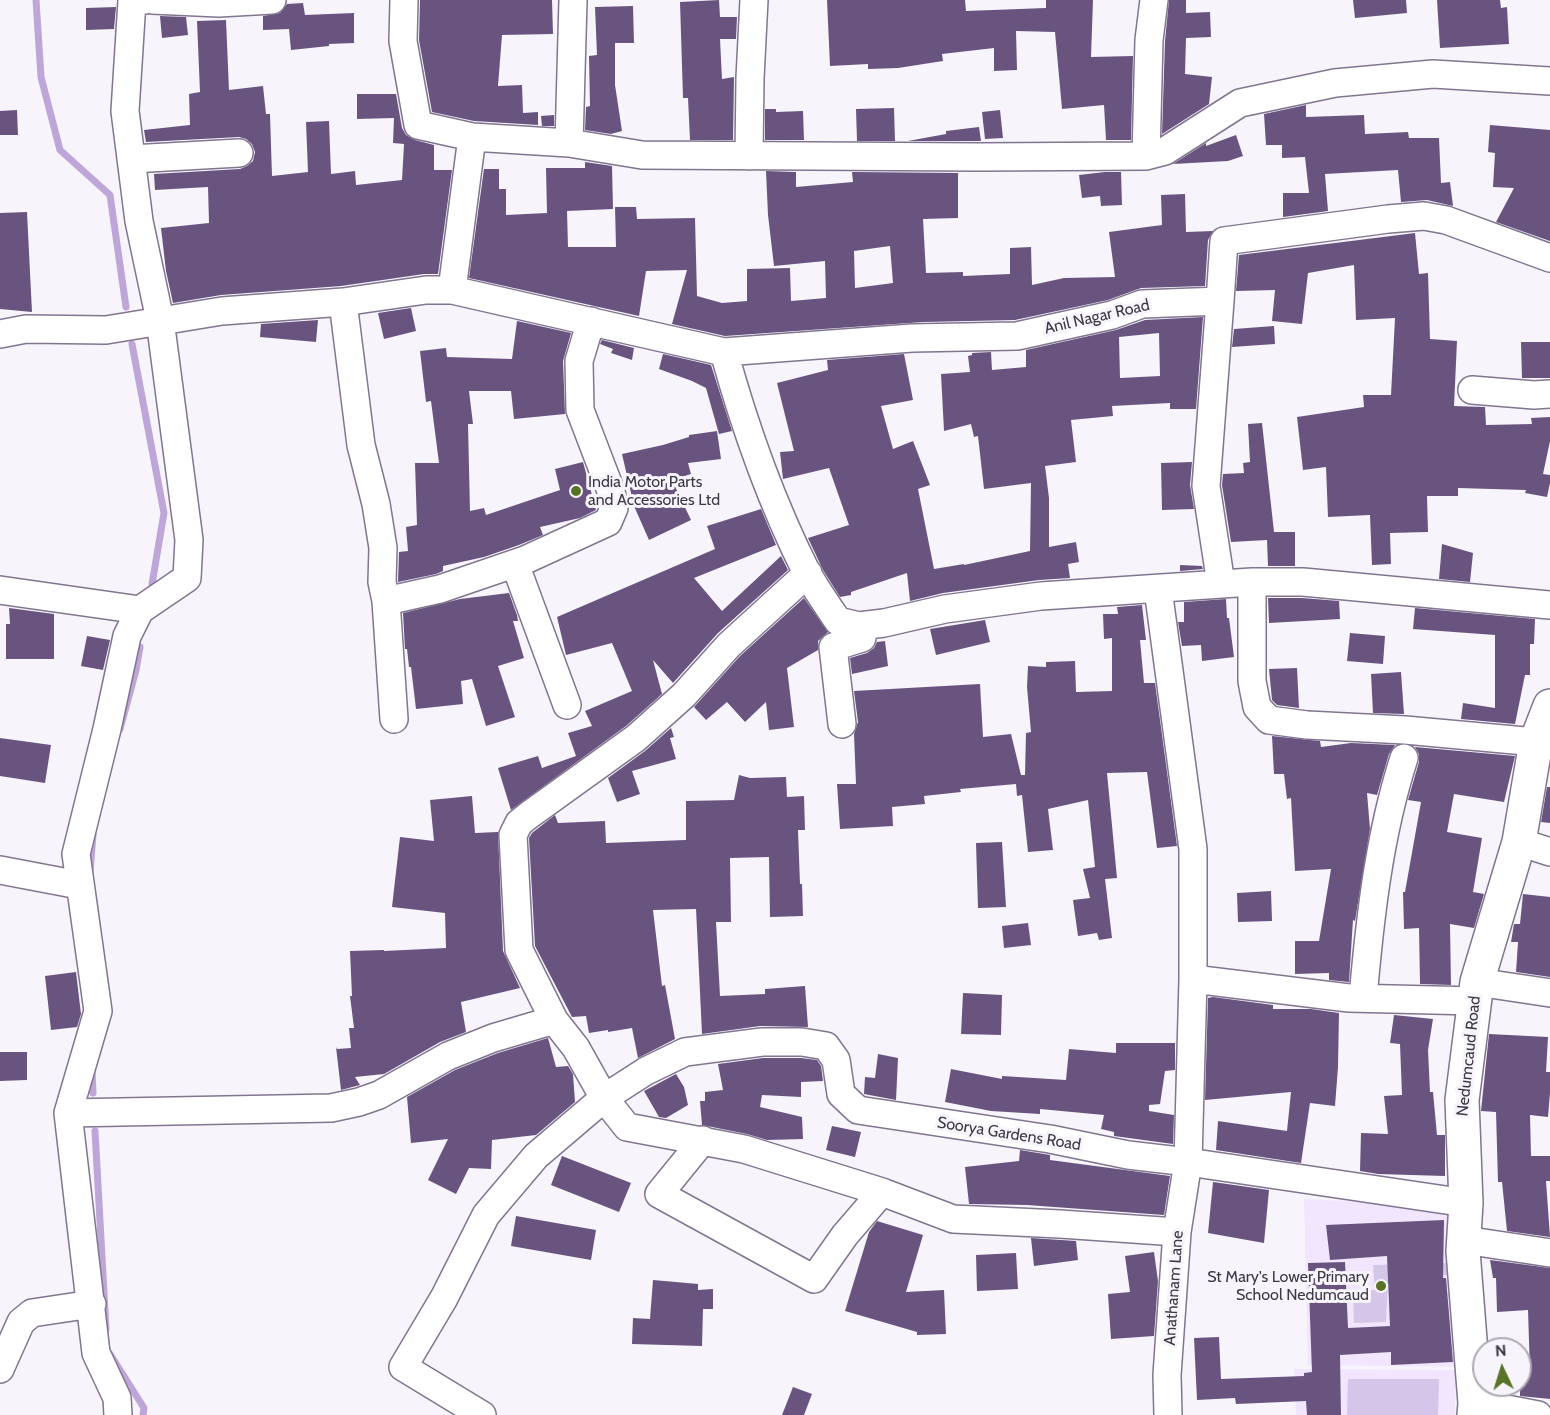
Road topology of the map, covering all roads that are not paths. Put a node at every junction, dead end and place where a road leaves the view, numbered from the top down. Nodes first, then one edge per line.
1 (132, 0) edge
2 (145, 0) edge
3 (152, 0) edge
4 (272, 0) edge
5 (404, 0) edge
6 (573, 0) edge
7 (754, 0) edge
8 (1154, 0) edge
9 (1550, 81) edge
10 (472, 137) junction
11 (569, 143) junction
12 (239, 153) dead end
13 (748, 156) junction
14 (1146, 156) junction
15 (131, 159) junction
16 (1550, 258) edge
17 (452, 290) junction
18 (1220, 301) junction
19 (343, 302) junction
20 (160, 320) junction
21 (591, 321) junction
22 (0, 334) edge
23 (724, 352) junction
24 (1472, 390) dead end
25 (1550, 394) edge
26 (515, 564) junction
27 (807, 573) junction
28 (1252, 582) junction
29 (1221, 584) junction
30 (1158, 589) junction
31 (0, 590) edge
32 (386, 600) junction
33 (1550, 605) edge
34 (140, 610) junction
35 (859, 626) junction
36 (567, 705) dead end
37 (1550, 706) edge
38 (394, 719) dead end
39 (842, 724) dead end
40 (1536, 742) junction
41 (1404, 758) dead end
42 (1519, 842) junction
43 (1550, 852) edge
44 (0, 870) edge
45 (79, 885) junction
46 (1193, 979) junction
47 (1476, 991) junction
48 (1550, 993) edge
49 (1363, 998) junction
50 (554, 1020) junction
51 (604, 1098) junction
52 (68, 1113) junction
53 (703, 1140) junction
54 (1188, 1162) junction
55 (882, 1192) junction
56 (1466, 1203) junction
57 (1177, 1232) junction
58 (1464, 1240) junction
59 (1550, 1253) edge
60 (92, 1304) junction
61 (0, 1369) edge
62 (1475, 1409) edge
63 (118, 1415) edge
64 (482, 1415) edge
65 (1168, 1415) edge
66 (1538, 1415) edge

1 - 2 street
1 - 15 street
3 - 4 street
5 - 10 street
6 - 11 street
7 - 13 street
8 - 14 street
9 - 14 street
10 - 11 street
10 - 17 street
11 - 13 street
12 - 15 street
13 - 14 street
15 - 20 street
16 - 18 street
17 - 19 street, Anil Nagar Road
17 - 21 street, Anil Nagar Road
18 - 23 street, Anil Nagar Road
18 - 29 street
19 - 20 street, Anil Nagar Road
19 - 32 street
20 - 22 street, Anil Nagar Road
20 - 34 street
21 - 23 street, Anil Nagar Road
21 - 26 street
23 - 27 street
24 - 25 street
26 - 32 street
26 - 36 street
27 - 35 street
27 - 50 street
28 - 29 street
28 - 33 street
28 - 40 street
29 - 30 street
30 - 35 street
30 - 46 street, Anathanam Lane
31 - 34 street
32 - 38 street
34 - 45 street
35 - 39 street
37 - 40 main road, Nedumcaud Road
40 - 42 main road, Nedumcaud Road
41 - 49 street
42 - 43 street
42 - 47 main road, Nedumcaud Road
44 - 45 street
45 - 52 street
46 - 49 street
46 - 54 street, Anathanam Lane
47 - 48 street
47 - 49 street
47 - 56 main road, Nedumcaud Road
50 - 51 street
50 - 52 street
51 - 53 street
51 - 54 street, Soorya Gardens Road
51 - 64 street, Soorya Gardens Road
52 - 60 street
53 - 55 street
53 - 55 street
54 - 56 street, Soorya Gardens Road
54 - 57 street, Anathanam Lane
55 - 57 street
56 - 58 main road, Nedumcaud Road
57 - 65 street, Anathanam Lane
58 - 59 street
58 - 62 main road, Nedumcaud Road
60 - 61 street
60 - 63 street
62 - 66 street

